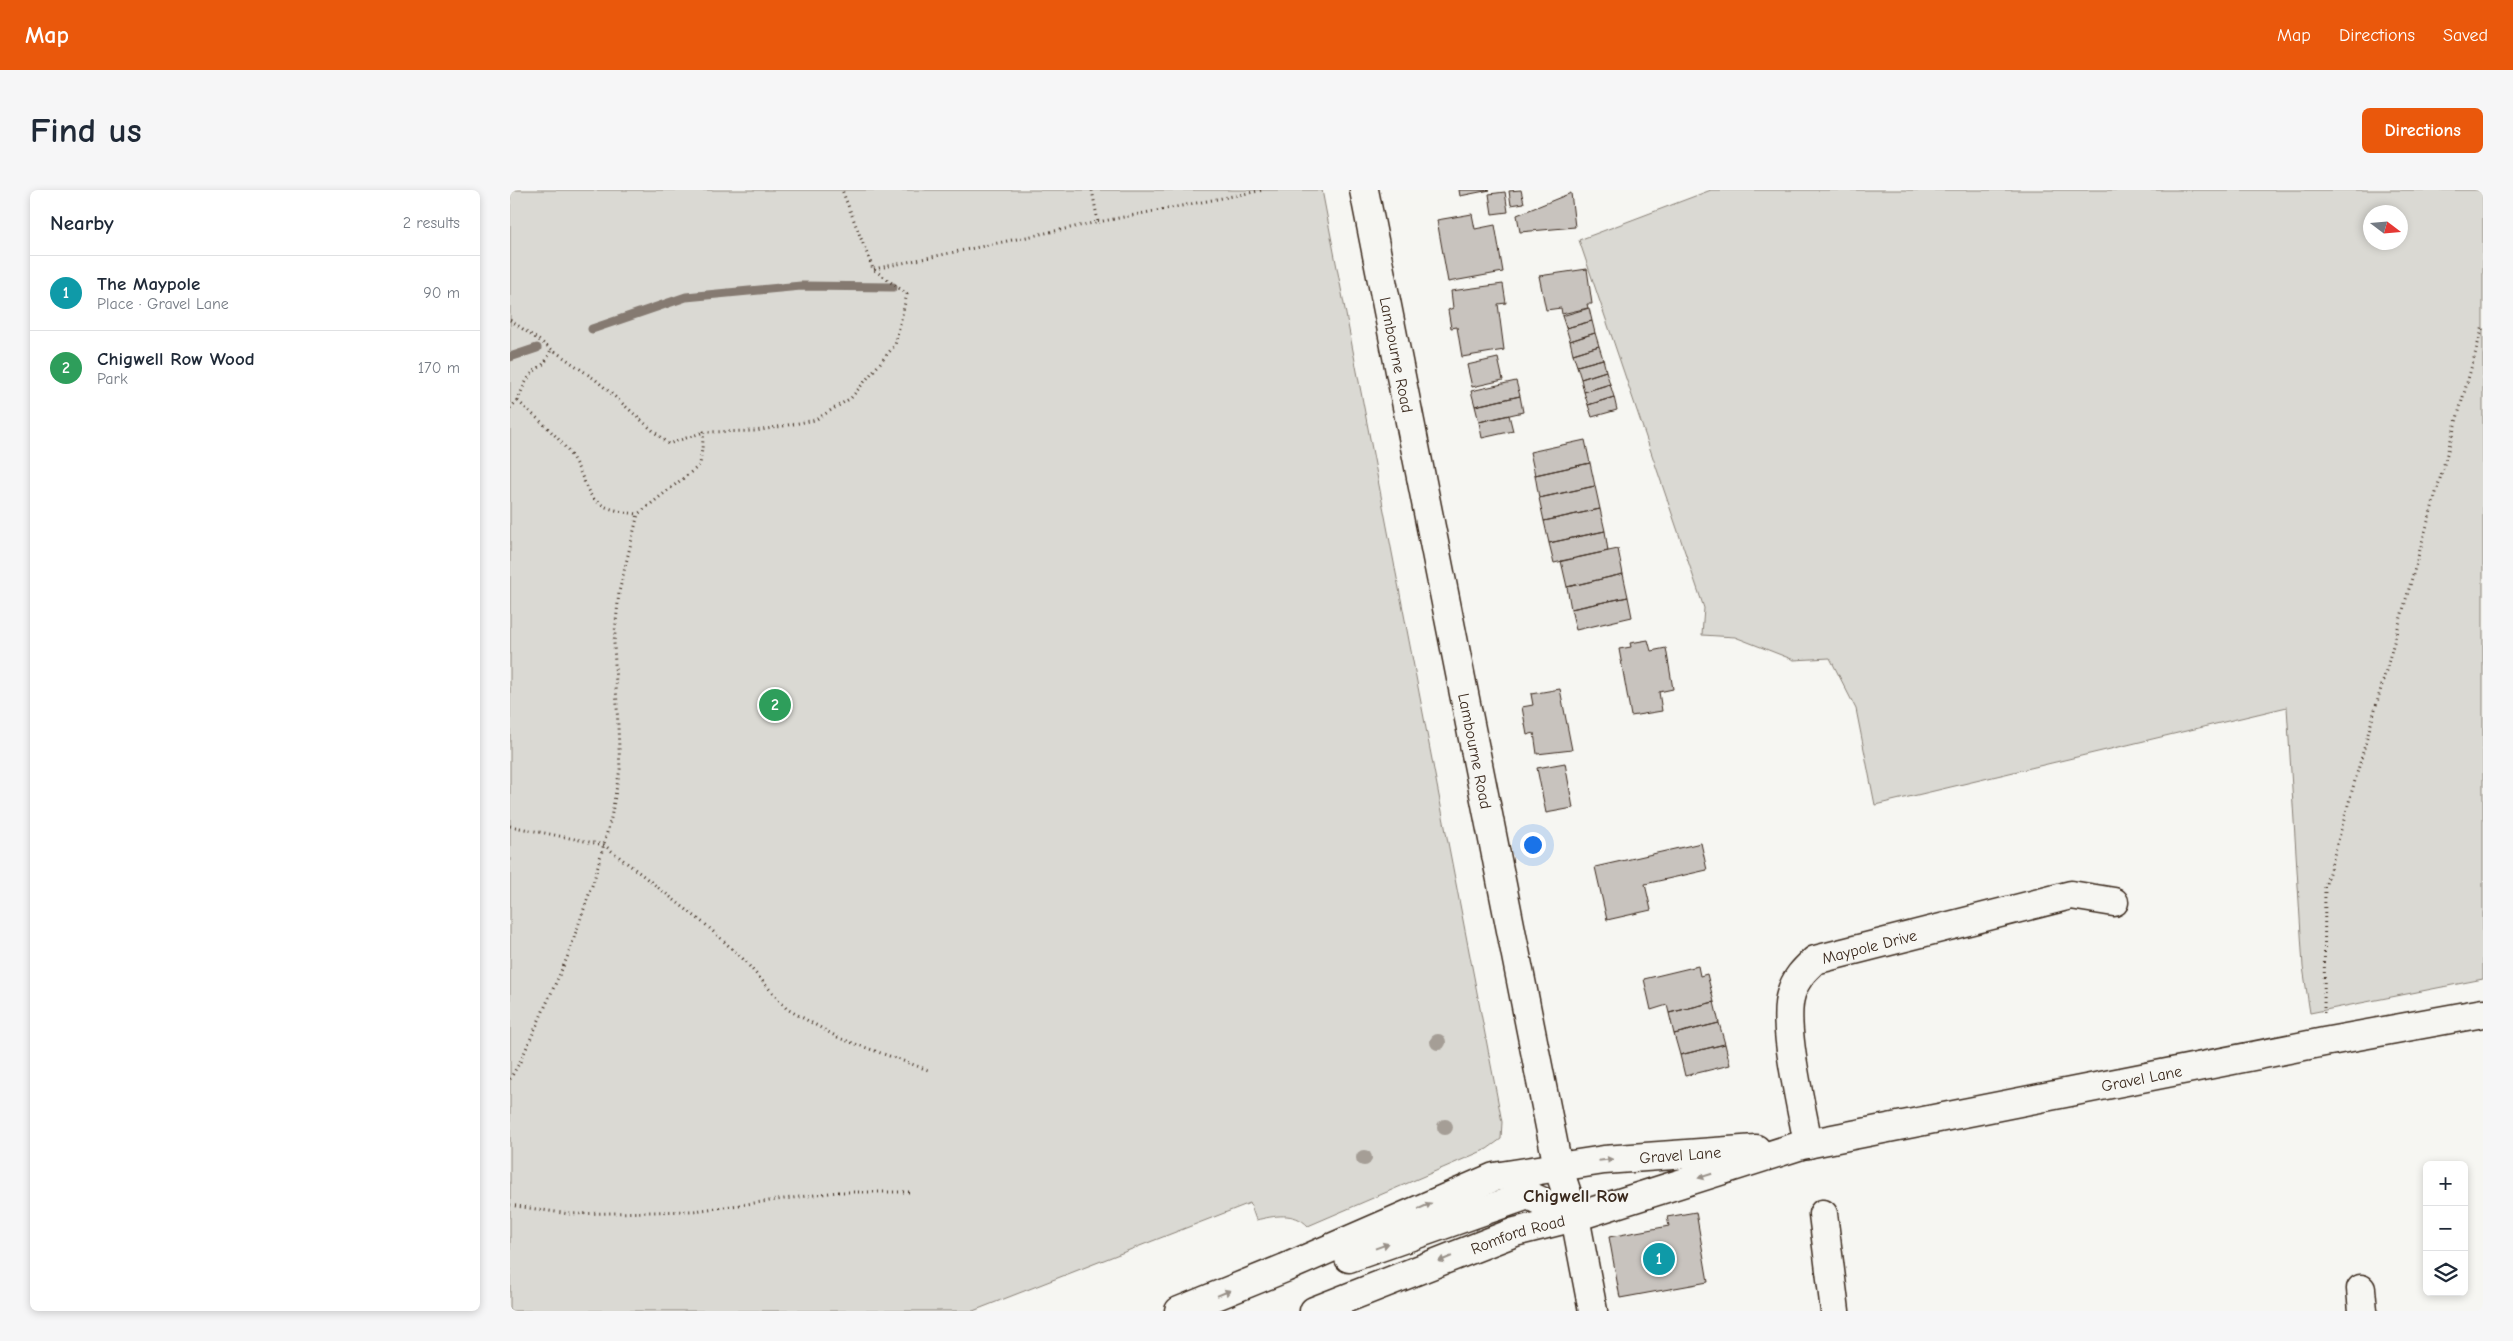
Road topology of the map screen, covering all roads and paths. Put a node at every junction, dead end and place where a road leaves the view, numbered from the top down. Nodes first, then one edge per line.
1 (842, 190) edge
2 (1092, 190) edge
3 (1264, 190) edge
4 (1364, 190) edge
5 (1098, 222) junction
6 (874, 269) junction
7 (510, 320) edge
8 (2483, 326) edge
9 (551, 349) junction
10 (518, 401) junction
11 (510, 408) edge
12 (704, 432) junction
13 (638, 514) junction
14 (510, 826) edge
15 (604, 845) junction
16 (2114, 902) dead end
17 (2483, 1014) edge
18 (2324, 1042) junction
19 (931, 1071) dead end
20 (510, 1079) edge
21 (1805, 1144) junction
22 (1558, 1167) junction
23 (913, 1192) dead end
24 (510, 1205) edge
25 (1822, 1214) dead end
26 (1575, 1217) junction
27 (1285, 1268) junction
28 (1179, 1311) edge
29 (1314, 1311) edge
30 (1593, 1311) edge
31 (1835, 1311) edge

1 - 6 path
2 - 5 path
3 - 5 path
4 - 22 main road, Lambourne Road
5 - 6 path
6 - 12 path
7 - 9 path
8 - 18 path
9 - 10 path
9 - 12 path
10 - 11 path
10 - 13 path
12 - 13 path
13 - 15 path
14 - 15 path
15 - 19 path
15 - 20 path
16 - 21 main road, Maypole Drive
17 - 18 main road, Gravel Lane
18 - 21 main road, Gravel Lane
22 -> 21 main road, Gravel Lane
21 -> 26 main road, Gravel Lane
22 - 26 main road, Lambourne Road
27 -> 22 main road, Romford Road
23 - 24 path
25 - 31 main road
27 -> 26 main road, Romford Road
26 -> 29 main road, Romford Road
26 - 30 main road, Lambourne Road
28 -> 27 main road, Romford Road

